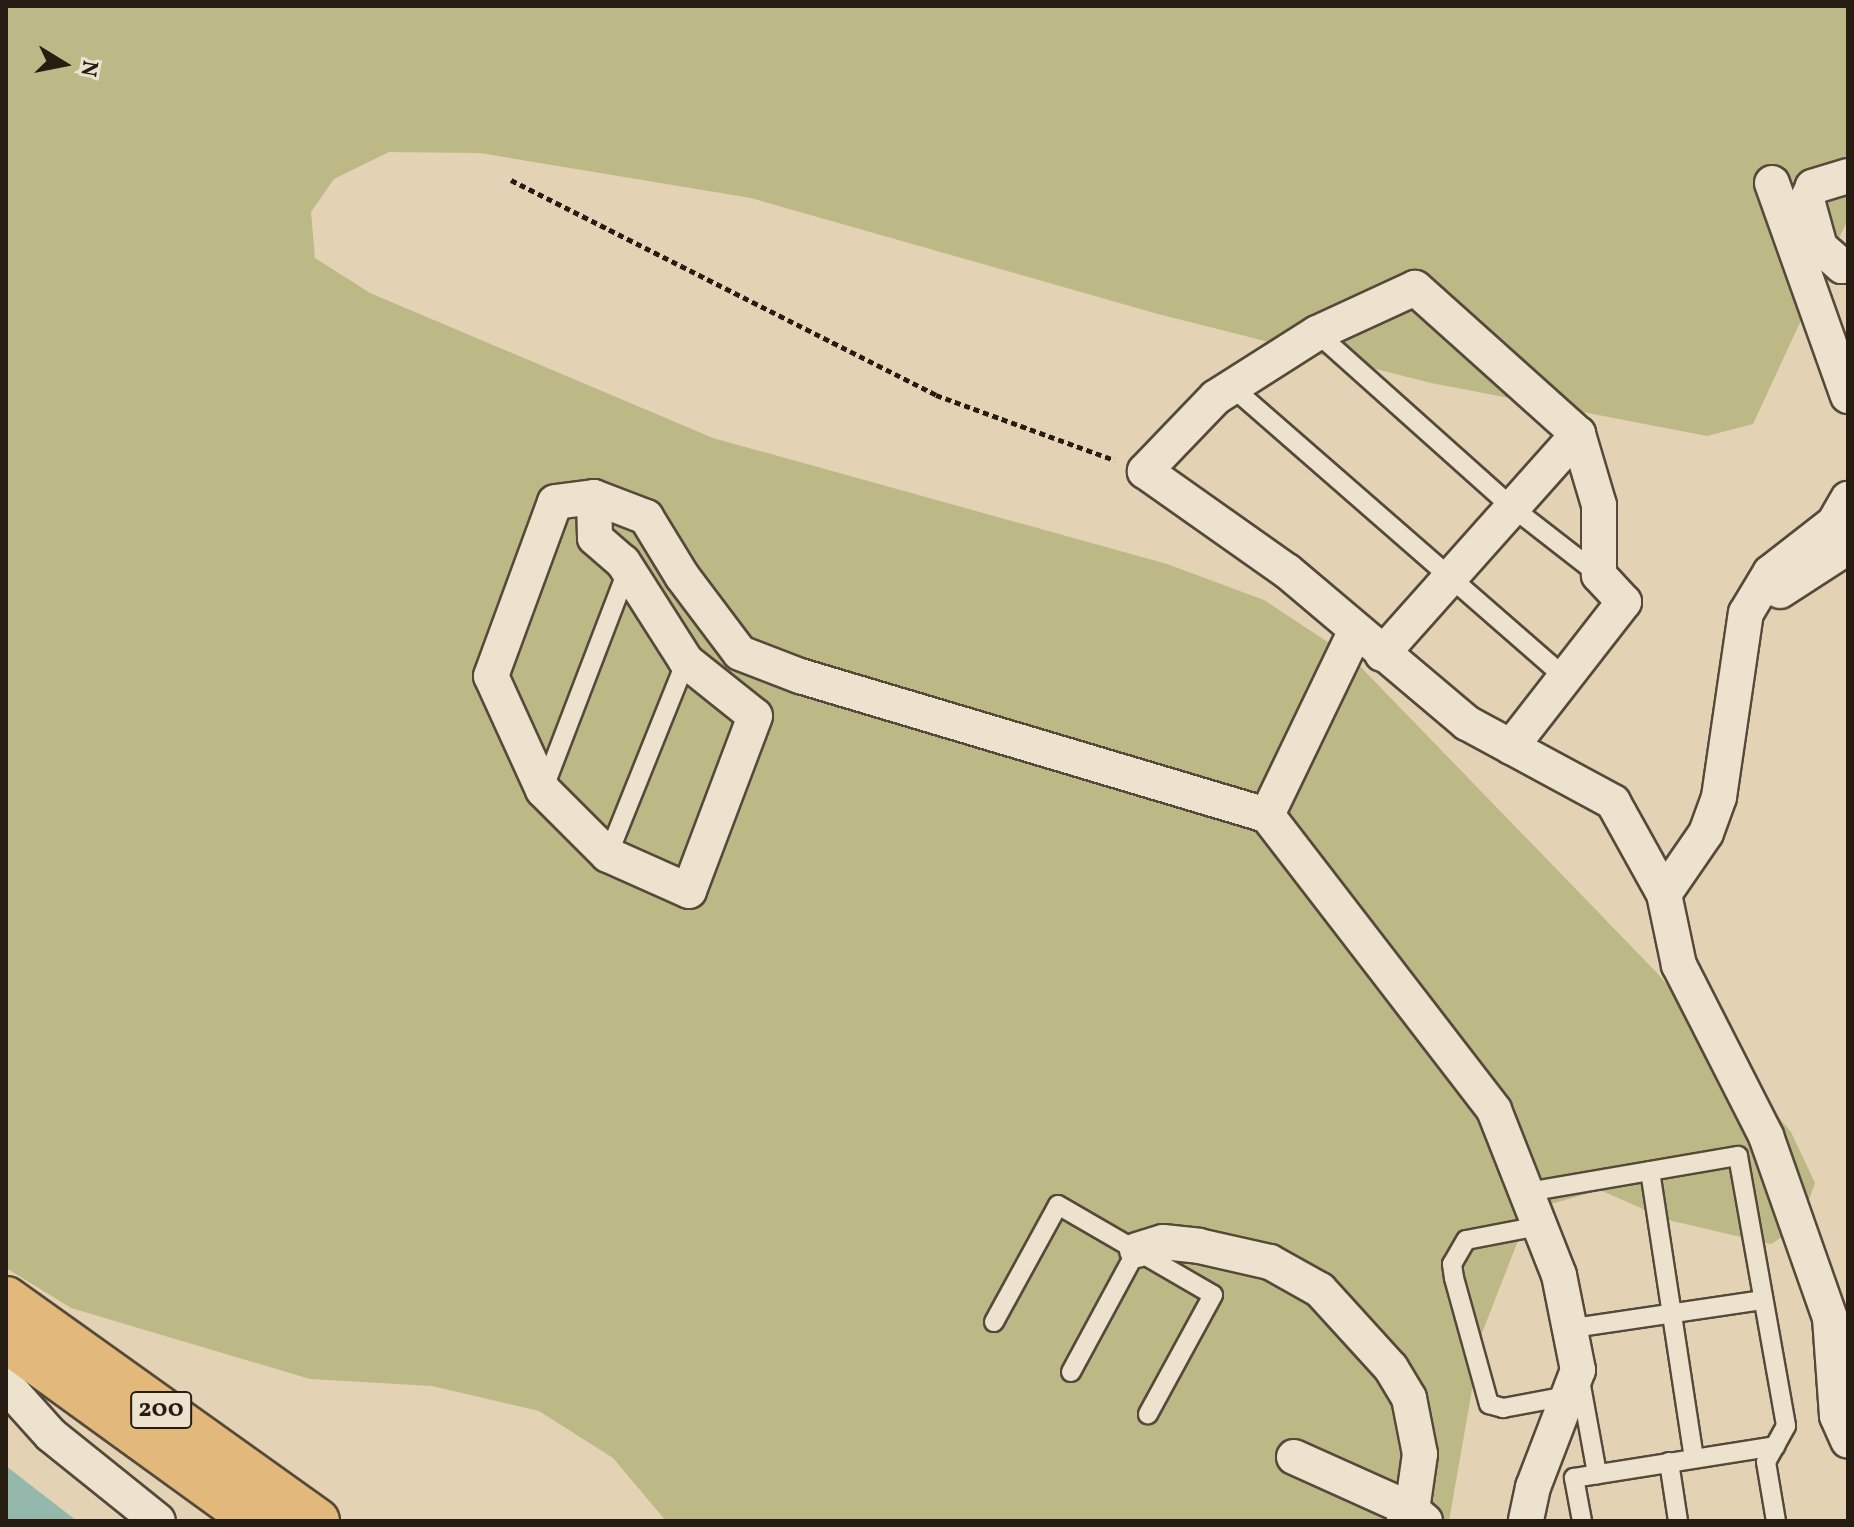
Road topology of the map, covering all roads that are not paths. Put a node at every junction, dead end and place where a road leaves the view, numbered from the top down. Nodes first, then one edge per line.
1 (1848, 176) edge
2 (1772, 183) dead end
3 (1848, 264) edge
4 (1317, 333) junction
5 (1232, 387) junction
6 (1848, 396) edge
7 (1578, 434) junction
8 (594, 497) junction
9 (1848, 499) edge
10 (1513, 508) junction
11 (1848, 547) edge
12 (628, 569) junction
13 (1599, 575) junction
14 (1449, 579) junction
15 (1746, 613) junction
16 (1355, 632) junction
17 (1382, 654) junction
18 (686, 661) junction
19 (1564, 677) junction
20 (1511, 747) junction
21 (543, 790) junction
22 (1267, 815) junction
23 (608, 855) junction
24 (1664, 894) junction
25 (1650, 1171) junction
26 (1527, 1192) junction
27 (1539, 1226) junction
28 (1137, 1250) junction
29 (6, 1299) edge
30 (1763, 1300) junction
31 (1672, 1314) junction
32 (994, 1322) dead end
33 (1573, 1328) junction
34 (6, 1340) edge
35 (1071, 1372) dead end
36 (1573, 1383) junction
37 (6, 1385) edge
38 (1148, 1414) dead end
39 (1848, 1441) edge
40 (1775, 1446) junction
41 (1294, 1457) dead end
42 (1694, 1458) junction
43 (1669, 1462) junction
44 (1597, 1474) junction
45 (1574, 1478) junction
46 (1533, 1487) junction
47 (1414, 1517) edge
48 (158, 1521) edge
49 (256, 1521) edge
50 (317, 1521) edge
51 (1526, 1521) edge
52 (1582, 1521) edge
53 (1678, 1521) edge
54 (1776, 1521) edge

1 - 3 street
2 - 6 street
4 - 5 street
4 - 7 street
4 - 10 lane
5 - 14 lane
5 - 16 street
7 - 10 street
7 - 13 street
8 - 12 street
8 - 21 street
8 - 22 street
9 - 15 street
10 - 13 lane
10 - 14 street
11 - 15 street
12 - 18 street
12 - 21 lane
13 - 19 street
14 - 17 street
14 - 19 lane
15 - 24 street
16 - 17 street
16 - 22 street
17 - 20 street
18 - 23 lane
18 - 23 street
19 - 20 street
20 - 24 street
21 - 23 street
22 - 26 street
24 - 39 street
25 - 26 lane
25 - 30 lane
25 - 31 lane
26 - 27 street
27 - 33 street
27 - 36 lane
28 - 32 lane
28 - 35 lane
28 - 38 lane
28 - 47 street
29 - 50 highway, 200
30 - 31 lane
30 - 40 lane
31 - 33 lane
31 - 42 lane
33 - 36 street
34 - 49 highway, 200
36 - 44 lane
36 - 46 street
37 - 48 street
40 - 42 lane
40 - 54 lane
41 - 47 street
42 - 43 lane
43 - 44 lane
43 - 53 lane
44 - 45 lane
45 - 46 lane
45 - 52 lane
46 - 51 street

